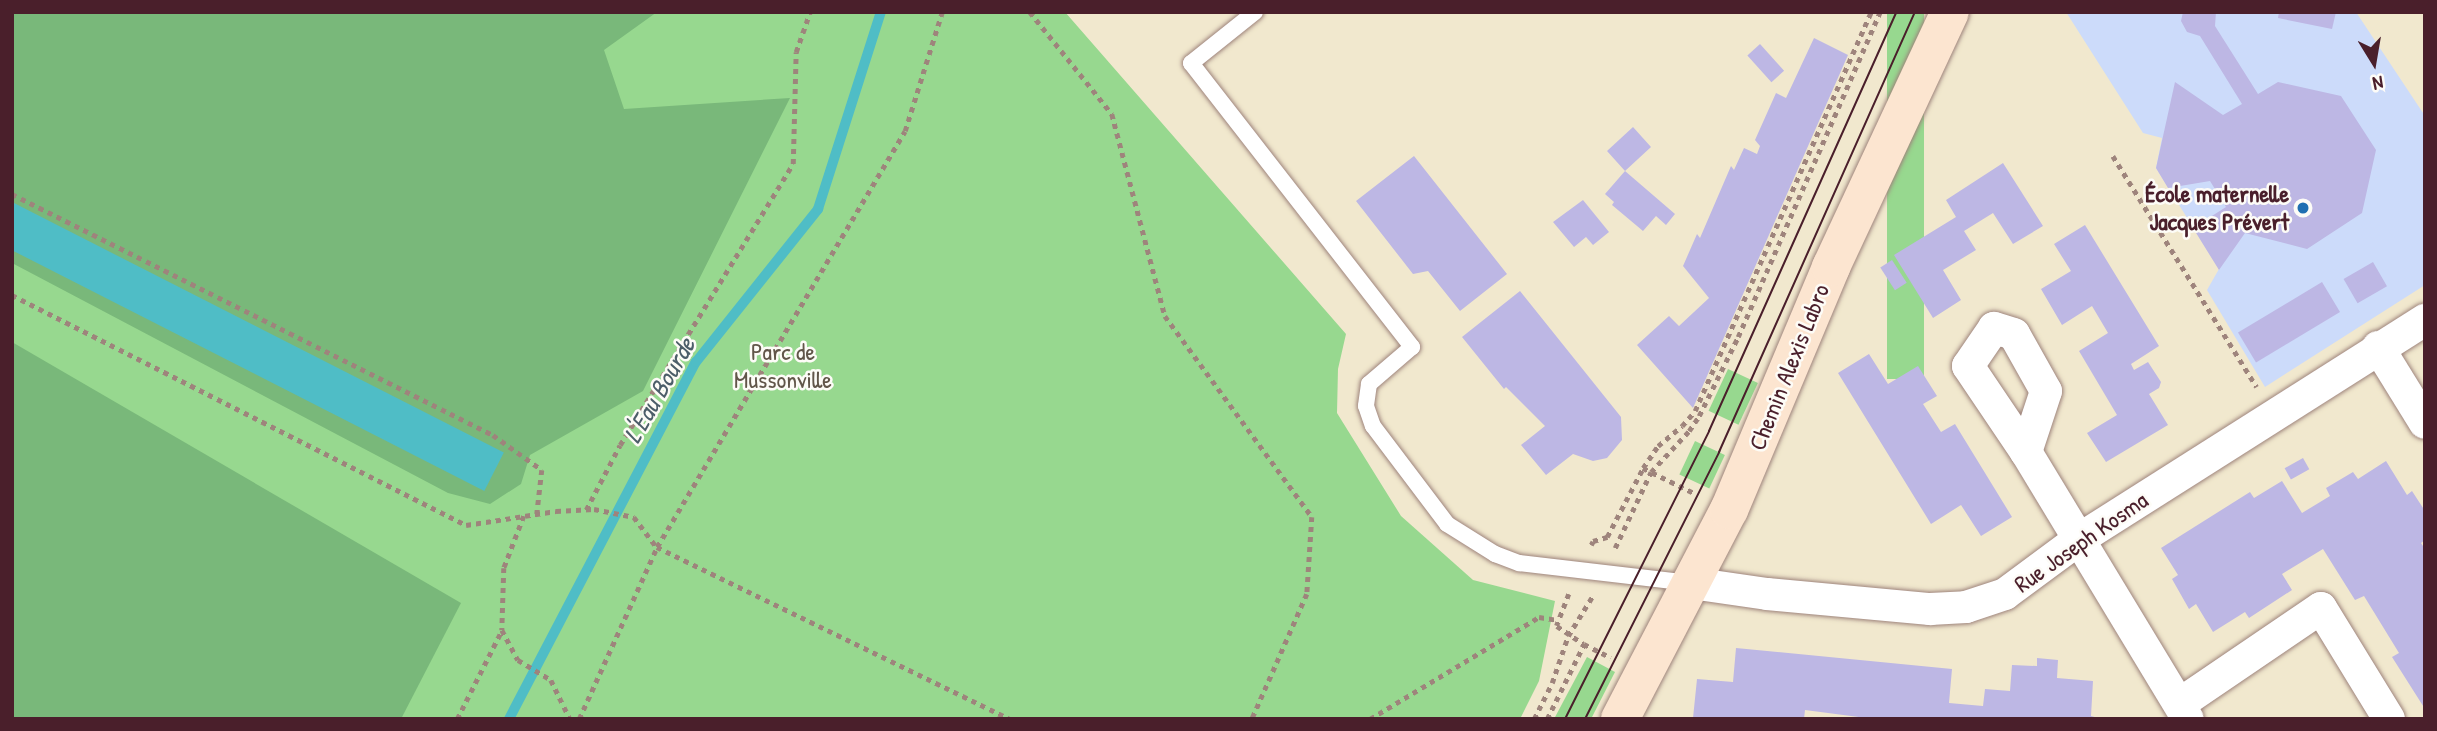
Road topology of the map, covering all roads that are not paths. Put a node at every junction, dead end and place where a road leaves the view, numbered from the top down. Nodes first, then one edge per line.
1 (1255, 12) edge
2 (1950, 12) edge
3 (2425, 320) edge
4 (2378, 347) junction
5 (2425, 423) edge
6 (2026, 452) dead end
7 (2078, 540) junction
8 (1691, 583) junction
9 (2185, 711) edge
10 (1620, 719) edge
11 (2389, 719) edge

1 - 8 lane
2 - 8 street, Chemin Alexis Labro
3 - 4 street, Rue Joseph Kosma
4 - 5 street
4 - 7 street, Rue Joseph Kosma
6 - 7 street
7 - 8 street, Rue Joseph Kosma
7 - 9 street
8 - 10 street, Chemin Alexis Labro
9 - 11 street

